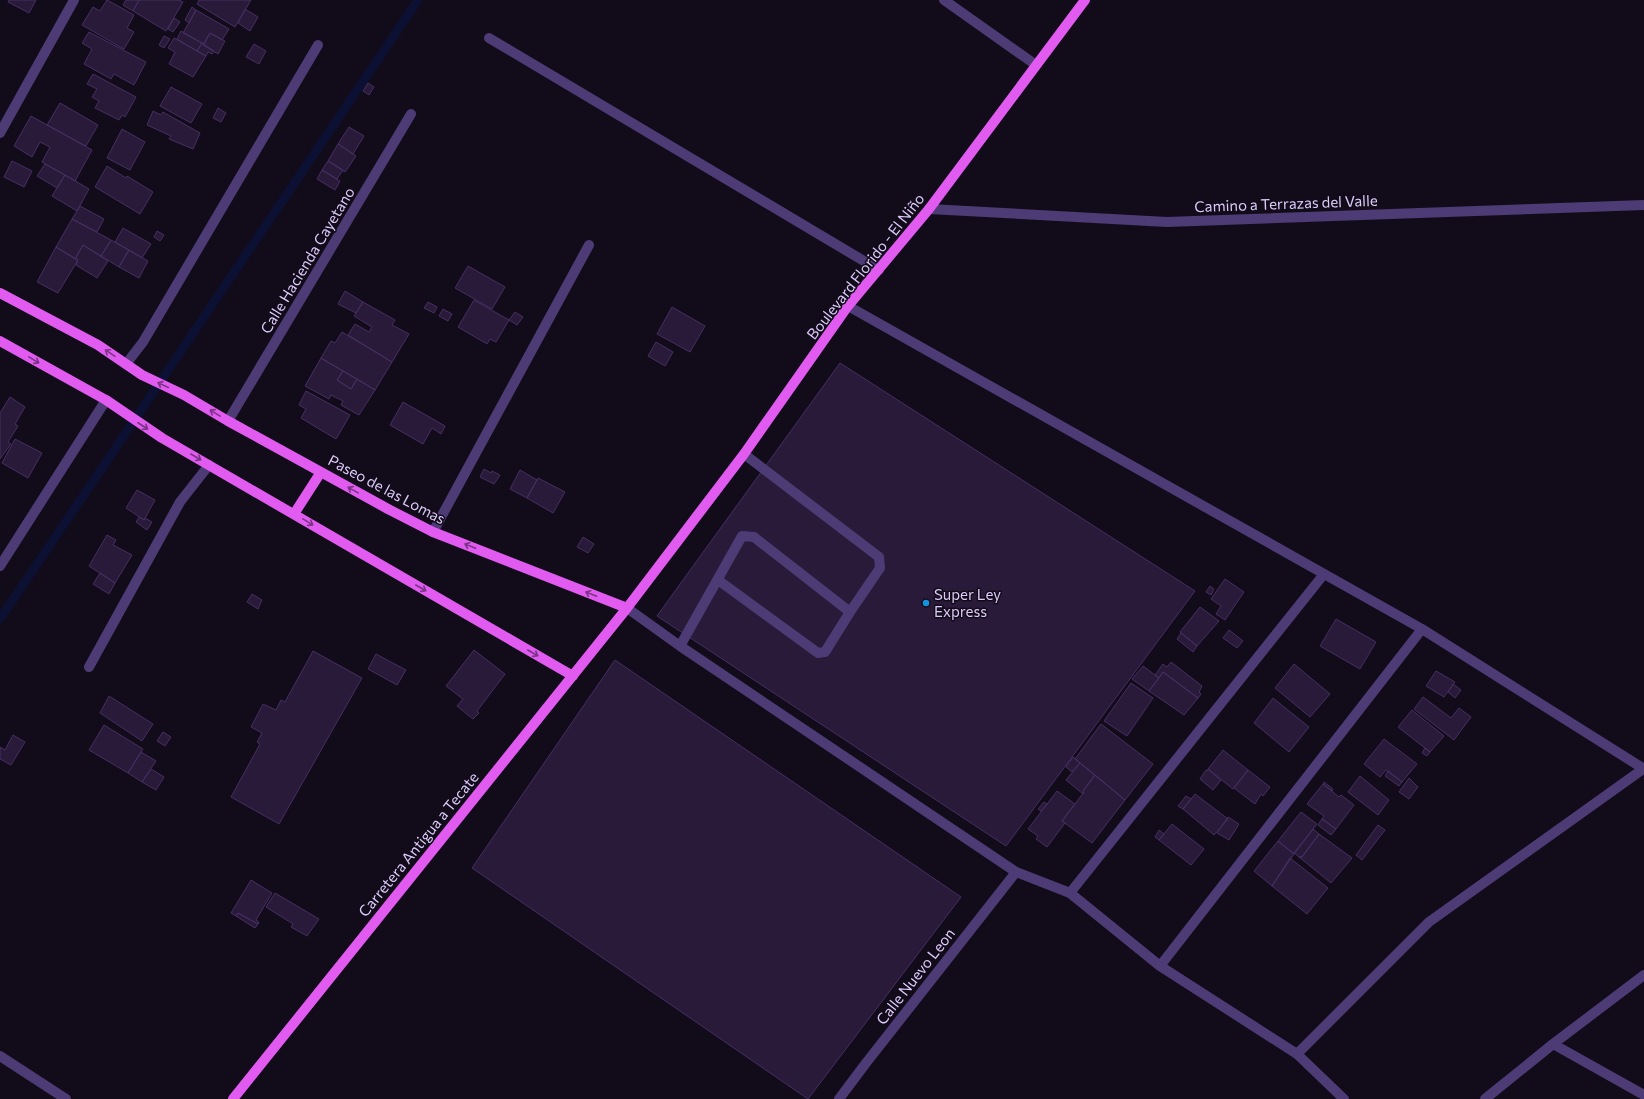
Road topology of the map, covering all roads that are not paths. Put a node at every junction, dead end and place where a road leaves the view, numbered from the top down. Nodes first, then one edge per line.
1 (74, 0) edge
2 (944, 0) edge
3 (1084, 0) edge
4 (489, 38) dead end
5 (318, 45) dead end
6 (1036, 65) junction
7 (411, 114) dead end
8 (0, 133) edge
9 (1644, 205) edge
10 (929, 209) junction
11 (589, 245) dead end
12 (879, 270) junction
13 (0, 293) edge
14 (848, 306) junction
15 (0, 341) edge
16 (126, 364) junction
17 (106, 400) junction
18 (228, 421) junction
19 (744, 454) junction
20 (209, 465) junction
21 (321, 472) junction
22 (294, 514) junction
23 (433, 532) junction
24 (0, 566) edge
25 (1324, 574) junction
26 (718, 580) junction
27 (627, 608) junction
28 (850, 612) junction
29 (1422, 629) junction
30 (680, 646) junction
31 (89, 667) dead end
32 (573, 676) junction
33 (1643, 769) edge
34 (1016, 872) junction
35 (1070, 893) junction
36 (1160, 966) junction
37 (1644, 975) edge
38 (1553, 1044) junction
39 (1297, 1054) junction
40 (0, 1056) edge
41 (1644, 1095) edge
42 (66, 1099) edge
43 (233, 1099) edge
44 (839, 1099) edge
45 (1344, 1099) edge
46 (1485, 1099) edge

1 - 8 street
2 - 6 street
3 - 6 main road, Boulevard Florido - El Niño
4 - 12 street
5 - 16 street
6 - 10 main road, Boulevard Florido - El Niño
7 - 18 street, Calle Hacienda Cayetano
9 - 10 street, Camino a Terrazas del Valle
10 - 12 main road, Boulevard Florido - El Niño
11 - 23 street
12 - 14 main road, Boulevard Florido - El Niño
16 -> 13 main road, Paseo de las Lomas
14 - 19 main road, Boulevard Florido - El Niño
14 - 25 street
15 -> 17 main road
18 -> 16 main road, Paseo de las Lomas
17 -> 20 main road
17 - 24 street
18 - 21 main road, Paseo de las Lomas
19 - 27 main road, Boulevard Florido - El Niño
19 - 28 street
20 - 22 main road
20 - 31 street
21 - 22 main road
23 -> 21 main road, Paseo de las Lomas
22 -> 32 main road
27 -> 23 main road, Paseo de las Lomas
25 - 29 street
25 - 35 street
26 - 28 street
26 - 28 street
26 - 30 street
27 - 30 street
27 - 32 main road, Carretera Antigua a Tecate
29 - 33 street
29 - 36 street
30 - 34 street
32 - 43 main road, Carretera Antigua a Tecate
33 - 39 street
34 - 35 street
34 - 44 street, Calle Nuevo Leon
35 - 36 street
36 - 39 street
37 - 38 street
38 - 41 street
38 - 46 street
39 - 45 street
40 - 42 street

